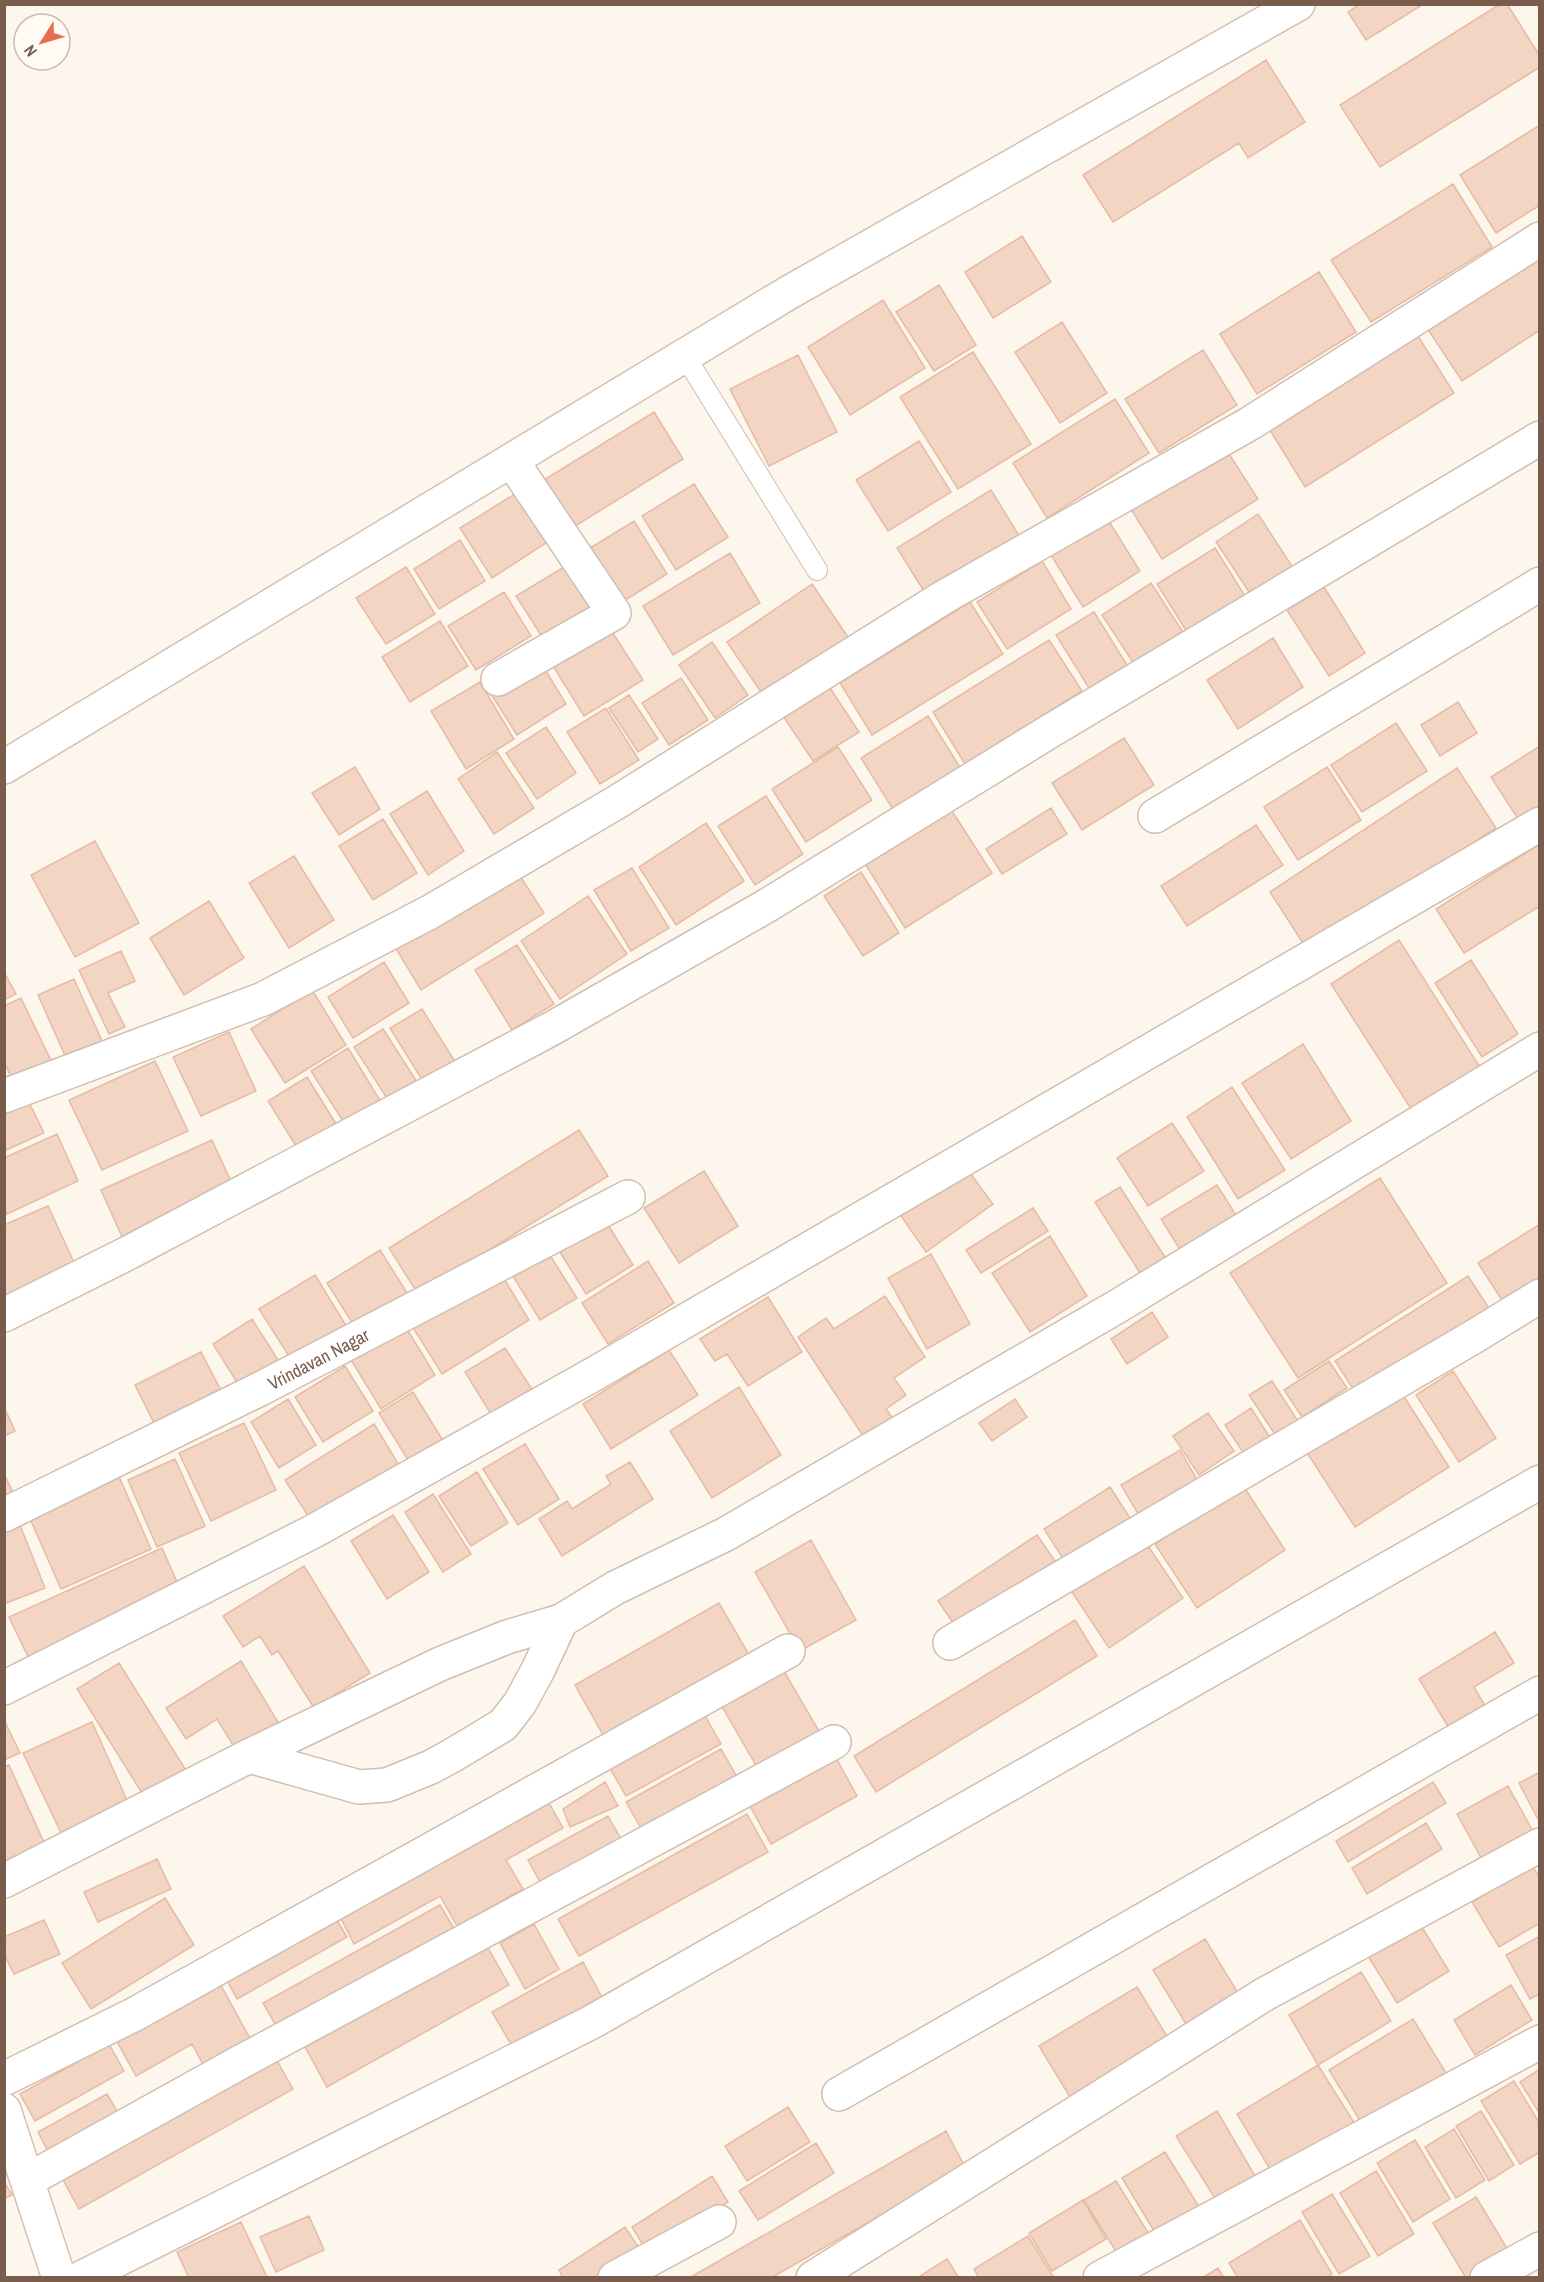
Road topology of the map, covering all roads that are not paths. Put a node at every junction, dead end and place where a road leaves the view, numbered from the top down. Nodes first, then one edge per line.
1 (1298, 4) edge
2 (1539, 239) edge
3 (685, 356) junction
4 (1539, 438) edge
5 (512, 461) junction
6 (817, 570) dead end
7 (1539, 584) edge
8 (498, 679) dead end
9 (4, 767) edge
10 (1155, 816) dead end
11 (1539, 824) edge
12 (1539, 1049) edge
13 (4, 1096) edge
14 (628, 1197) dead end
15 (1539, 1296) edge
16 (4, 1315) edge
17 (1539, 1482) edge
18 (4, 1515) edge
19 (561, 1621) junction
20 (950, 1643) dead end
21 (788, 1651) dead end
22 (4, 1688) edge
23 (1539, 1694) edge
24 (834, 1742) dead end
25 (249, 1756) junction
26 (1539, 1845) edge
27 (4, 1881) edge
28 (1539, 2042) edge
29 (4, 2079) edge
30 (839, 2094) dead end
31 (4, 2110) edge
32 (27, 2180) junction
33 (719, 2222) dead end
34 (1539, 2249) edge
35 (59, 2277) edge
36 (81, 2277) edge
37 (615, 2277) edge
38 (813, 2277) edge
39 (1100, 2277) edge
40 (1487, 2277) edge

1 - 3 street
2 - 13 street
3 - 5 street
3 - 6 lane
4 - 16 street
5 - 8 street
5 - 9 street
7 - 10 street
11 - 22 street
12 - 19 street
14 - 18 street, Vrindavan Nagar
15 - 20 street
17 - 36 street
19 - 25 street
19 - 25 street
21 - 29 street
23 - 30 street
24 - 32 street
25 - 27 street
26 - 38 street
28 - 39 street
31 - 32 street
32 - 35 street
33 - 37 street
34 - 40 street

